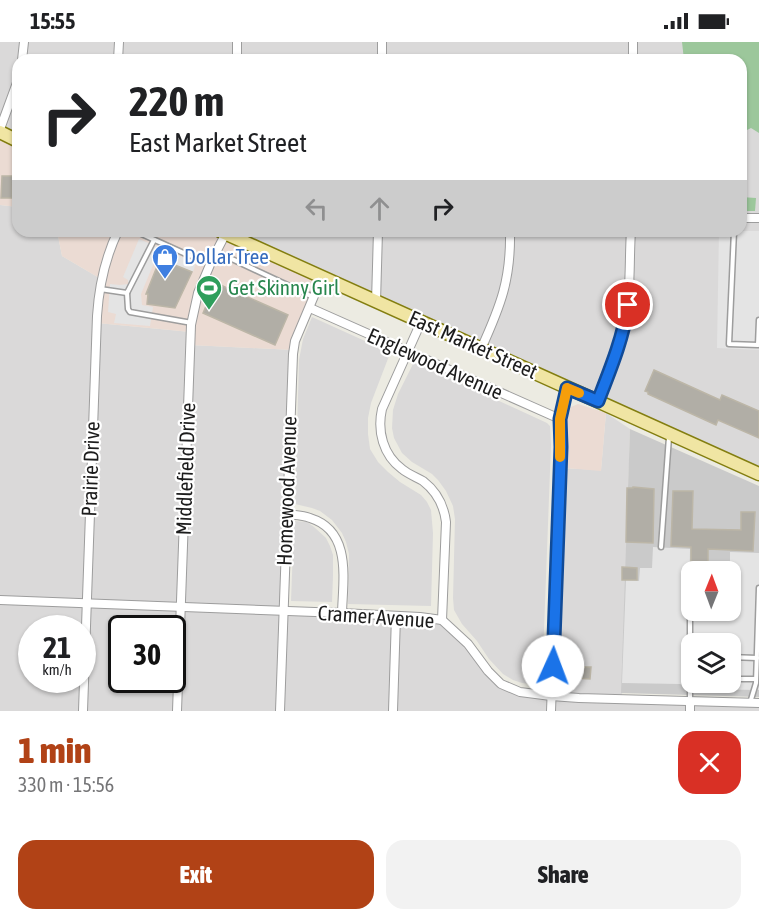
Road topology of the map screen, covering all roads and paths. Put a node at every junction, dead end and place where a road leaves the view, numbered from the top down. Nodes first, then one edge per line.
1 (12, 97) edge
2 (0, 131) edge
3 (115, 237) edge
4 (148, 237) edge
5 (222, 237) edge
6 (235, 237) edge
7 (378, 237) edge
8 (510, 237) edge
9 (631, 237) edge
10 (734, 237) edge
11 (154, 240) junction
12 (216, 252) junction
13 (212, 260) junction
14 (322, 278) junction
15 (100, 289) junction
16 (127, 293) junction
17 (314, 297) junction
18 (376, 302) junction
19 (310, 308) junction
20 (759, 320) edge
21 (421, 322) junction
22 (192, 323) junction
23 (481, 349) junction
24 (407, 351) junction
25 (567, 388) junction
26 (598, 401) junction
27 (560, 419) junction
28 (669, 433) junction
29 (759, 474) edge
30 (287, 514) junction
31 (661, 547) dead end
32 (759, 588) edge
33 (0, 600) edge
34 (87, 604) junction
35 (181, 607) junction
36 (283, 611) junction
37 (342, 613) junction
38 (396, 616) junction
39 (442, 620) junction
40 (741, 657) edge
41 (757, 658) junction
42 (741, 679) edge
43 (756, 679) junction
44 (690, 693) edge
45 (551, 696) junction
46 (690, 702) junction
47 (750, 703) junction
48 (759, 703) edge
49 (83, 711) edge
50 (177, 711) edge
51 (280, 711) edge
52 (393, 711) edge
53 (551, 711) edge
54 (690, 711) edge

1 - 2 street
3 - 15 street, Prairie Drive
4 - 11 lane
5 - 12 street, Middlefield Drive
6 - 14 main road, East Market Street
7 - 18 street
8 - 23 street
9 - 26 street
10 - 20 lane
11 - 13 lane
11 - 16 lane
12 - 13 street, Middlefield Drive
12 - 17 lane
13 - 22 street, Middlefield Drive
14 - 17 street, Homewood Avenue
14 - 18 main road, East Market Street
15 - 16 lane
15 - 34 street, Prairie Drive
16 - 22 lane
17 - 19 street, Homewood Avenue
18 - 21 main road, East Market Street
19 - 24 street, Englewood Avenue
19 - 30 street, Homewood Avenue
21 - 23 main road, East Market Street
21 - 24 street
22 - 35 street, Middlefield Drive
23 - 25 main road, East Market Street
24 - 27 street, Englewood Avenue
24 - 39 street
25 - 26 main road, East Market Street
25 - 27 street
26 - 28 main road, East Market Street
27 - 45 street
28 - 29 main road, East Market Street
28 - 31 lane
30 - 36 street, Homewood Avenue
30 - 37 street
32 - 41 lane
33 - 34 street, Cramer Avenue
34 - 35 street, Cramer Avenue
34 - 49 street, Prairie Drive
35 - 36 street, Cramer Avenue
35 - 50 street, Middlefield Drive
36 - 37 street, Cramer Avenue
36 - 51 street, Homewood Avenue
37 - 38 street, Cramer Avenue
38 - 39 street, Cramer Avenue
38 - 52 street
39 - 45 street, Cramer Avenue
40 - 41 lane
41 - 43 lane
42 - 43 lane
43 - 47 lane
44 - 46 lane
45 - 46 street, Cramer Avenue
45 - 53 street
46 - 47 street, Cramer Avenue
46 - 54 street
47 - 48 street, Cramer Avenue

